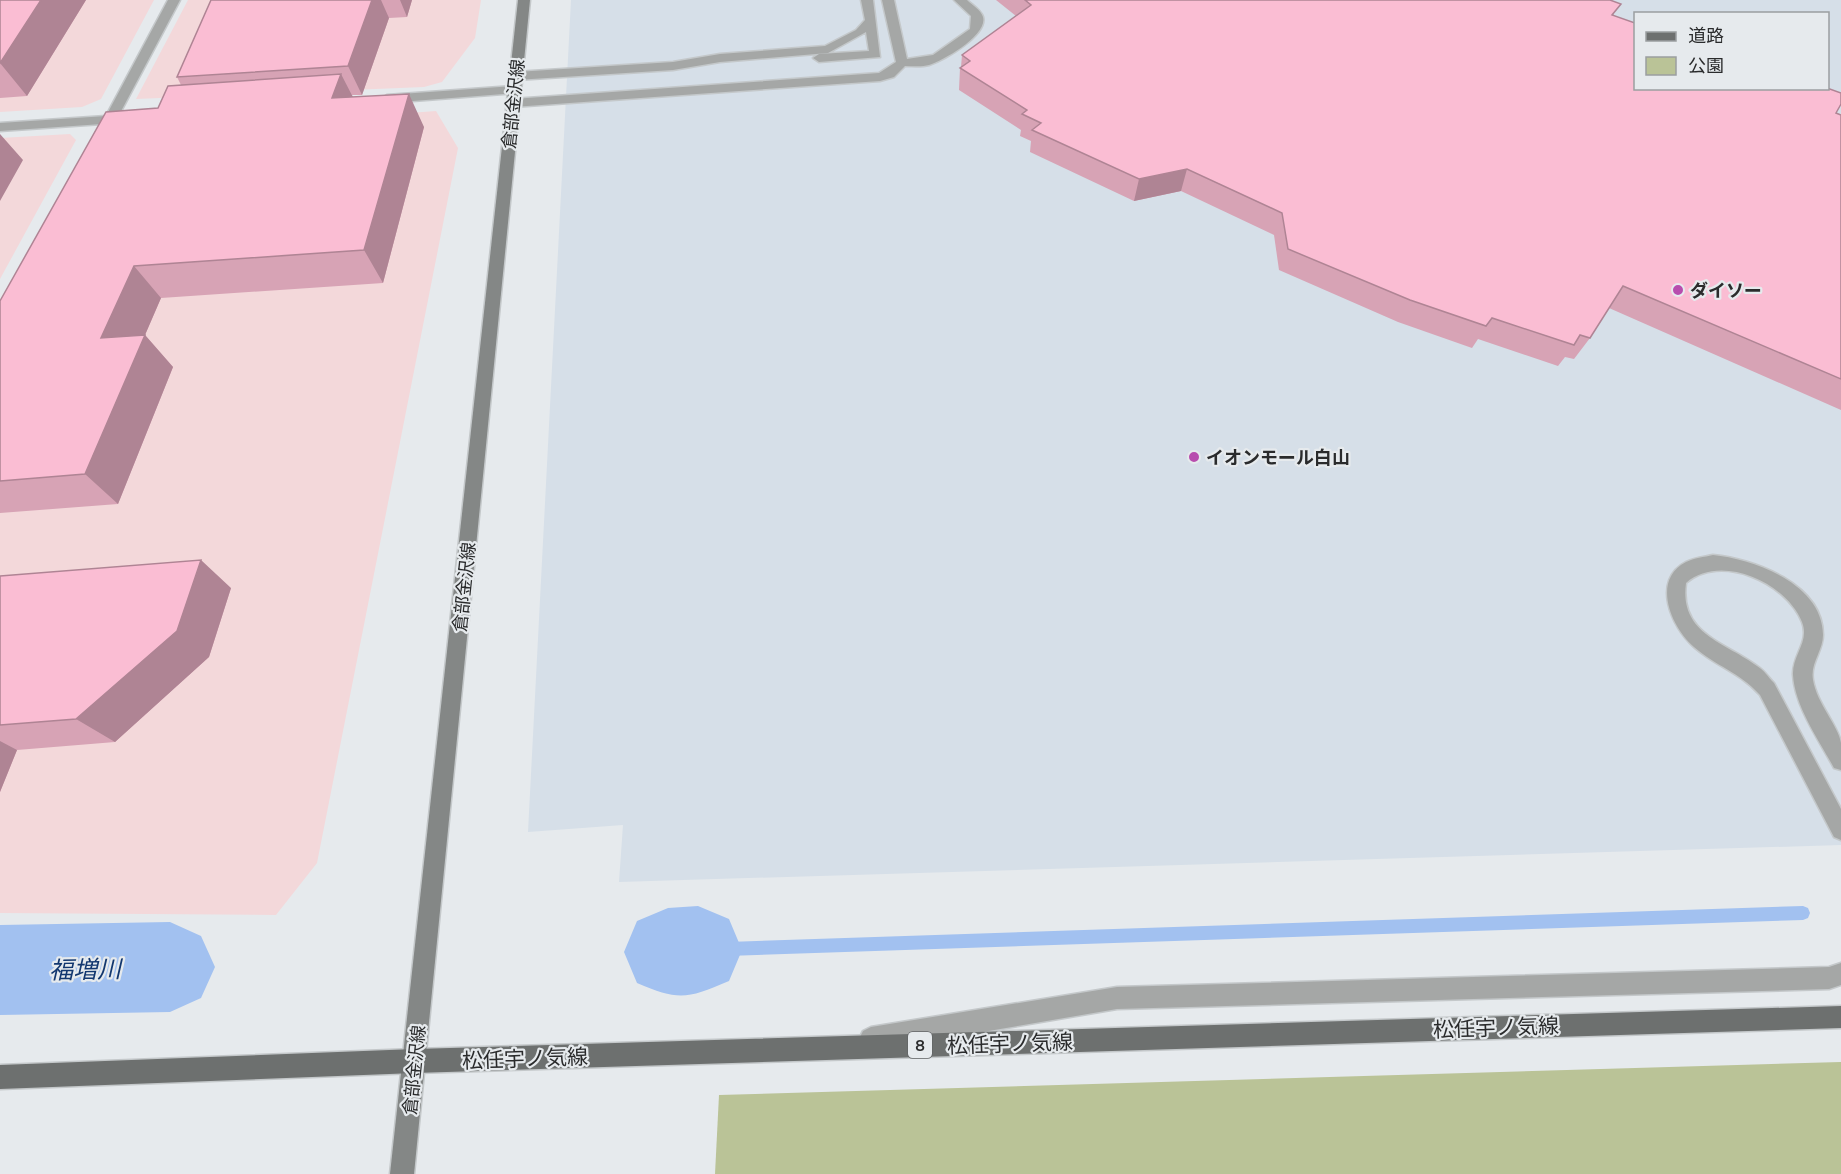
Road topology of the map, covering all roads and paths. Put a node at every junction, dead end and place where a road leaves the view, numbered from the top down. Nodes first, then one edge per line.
1 (174, 0) edge
2 (524, 0) edge
3 (867, 0) edge
4 (888, 0) edge
5 (960, 0) edge
6 (871, 20) junction
7 (902, 63) junction
8 (673, 66) junction
9 (514, 90) junction
10 (372, 101) edge
11 (135, 118) edge
12 (111, 120) junction
13 (0, 127) edge
14 (100, 140) edge
15 (1841, 761) edge
16 (1841, 830) edge
17 (1841, 974) edge
18 (1841, 1017) edge
19 (814, 1049) junction
20 (416, 1061) junction
21 (0, 1077) edge
22 (402, 1174) edge

1 - 12 street
2 - 9 main road, 倉部金沢線
3 - 6 street
4 - 7 street
5 - 7 street
6 - 8 street
6 - 8 street
7 - 9 street
8 - 9 street
9 - 10 street
9 - 20 main road, 倉部金沢線
11 - 12 street
12 - 13 street
12 - 14 street
15 - 16 street
17 - 19 street
18 - 19 main road, 松任宇ノ気線 / 8
19 - 20 main road, 松任宇ノ気線 / 8
20 - 21 main road, 松任宇ノ気線 / 8
20 - 22 main road, 倉部金沢線

